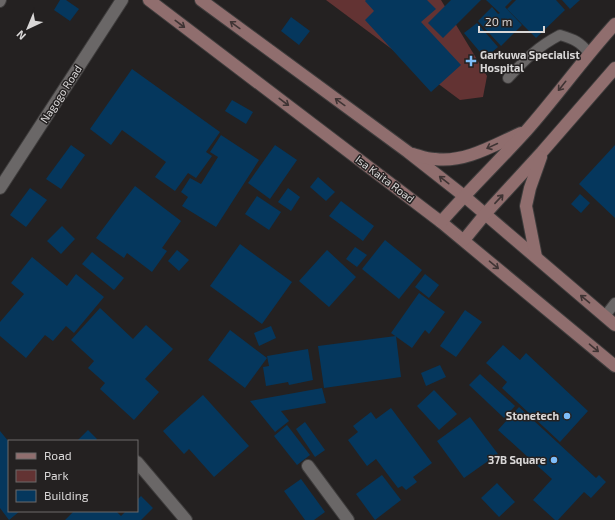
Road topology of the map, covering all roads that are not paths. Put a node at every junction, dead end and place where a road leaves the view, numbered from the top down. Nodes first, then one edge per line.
1 (122, 0) edge
2 (149, 0) edge
3 (201, 0) edge
4 (615, 24) edge
5 (589, 53) junction
6 (615, 68) edge
7 (508, 78) dead end
8 (527, 130) junction
9 (408, 152) junction
10 (542, 152) junction
11 (0, 188) edge
12 (464, 196) junction
13 (486, 213) junction
14 (441, 222) junction
15 (464, 240) junction
16 (536, 257) junction
17 (615, 303) edge
18 (605, 316) junction
19 (615, 325) edge
20 (615, 366) edge
21 (138, 463) edge
22 (308, 466) dead end
23 (186, 520) edge
24 (348, 520) edge

1 - 11 street, Nagogo Road
2 -> 14 main road, Isa Kaita Road
9 -> 3 main road
4 - 5 main road
5 - 7 lane
5 -> 8 main road
6 - 10 main road
8 -> 9 main road
8 - 12 main road
12 -> 9 main road
13 -> 10 main road
10 - 16 main road
12 - 13 main road
12 - 14 main road
13 - 15 main road
13 - 16 main road
14 - 15 main road, Isa Kaita Road
15 -> 20 main road, Isa Kaita Road
18 -> 16 main road
17 - 18 lane
18 - 19 main road
21 - 23 street
22 - 24 street

